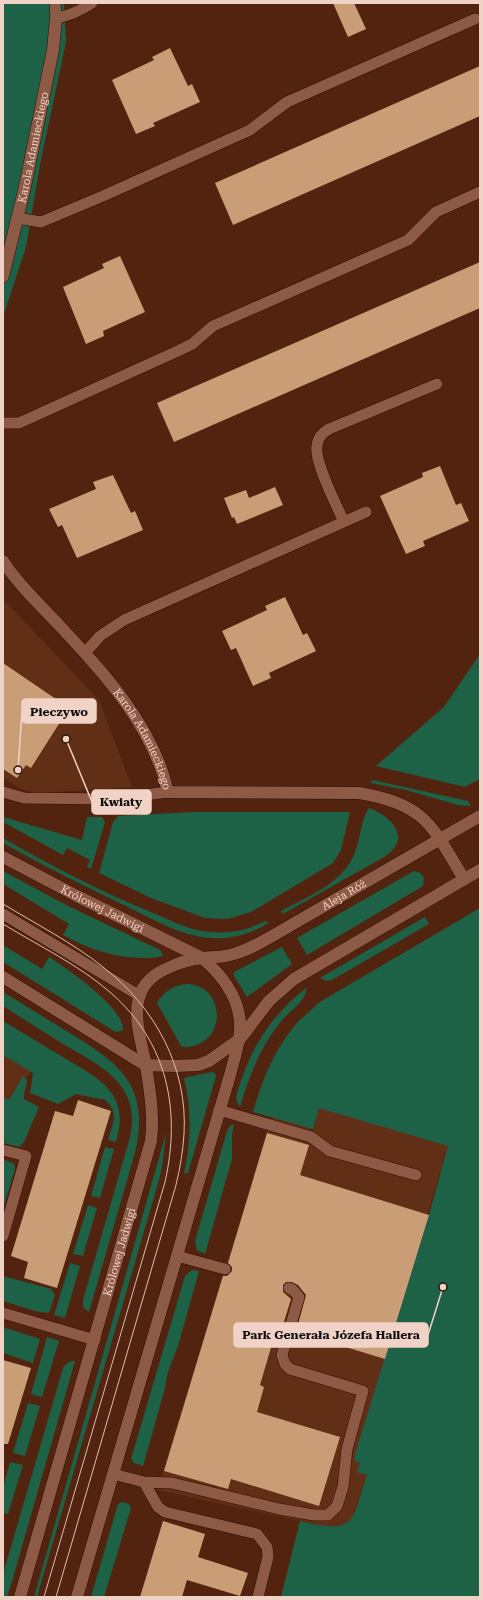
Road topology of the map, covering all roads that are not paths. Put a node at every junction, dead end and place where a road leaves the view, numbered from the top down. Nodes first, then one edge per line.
1 (55, 3) edge
2 (92, 3) edge
3 (56, 18) junction
4 (476, 19) dead end
5 (480, 192) edge
6 (17, 218) junction
7 (3, 276) edge
8 (437, 384) dead end
9 (3, 423) edge
10 (366, 512) dead end
11 (344, 522) junction
12 (3, 562) edge
13 (85, 653) junction
14 (3, 792) edge
15 (168, 792) junction
16 (480, 816) edge
17 (441, 840) junction
18 (3, 857) edge
19 (480, 870) edge
20 (464, 879) junction
21 (3, 914) edge
22 (202, 958) junction
23 (3, 977) edge
24 (140, 996) junction
25 (240, 1039) junction
26 (145, 1064) junction
27 (219, 1110) junction
28 (3, 1150) edge
29 (416, 1175) dead end
30 (3, 1236) edge
31 (177, 1256) junction
32 (226, 1269) dead end
33 (289, 1288) dead end
34 (3, 1313) edge
35 (95, 1340) junction
36 (113, 1474) junction
37 (144, 1482) junction
38 (20, 1597) edge
39 (77, 1597) edge
40 (258, 1597) edge

1 - 3 lane
2 - 3 lane
3 - 6 main road, Karola Adamieckiego
4 - 6 lane
5 - 9 lane
6 - 7 main road, Karola Adamieckiego
8 - 11 lane
10 - 11 lane
11 - 13 lane
12 - 13 main road, Karola Adamieckiego
13 - 15 main road, Karola Adamieckiego
14 - 15 lane
15 - 17 main road, Karola Adamieckiego
16 - 17 main road, Aleja Róż
17 - 20 main road, Karola Adamieckiego
17 - 22 main road, Aleja Róż
18 - 22 main road, Królowej Jadwigi
19 - 20 main road
20 - 25 main road
21 - 24 lane
22 - 24 main road
22 - 25 main road
23 - 26 main road
24 - 26 main road
25 - 26 main road
25 - 27 main road
26 - 35 main road, Królowej Jadwigi
27 - 29 lane
27 - 31 main road
28 - 30 lane
31 - 32 lane
31 - 36 main road
33 - 37 lane
34 - 35 lane
35 - 38 main road, Królowej Jadwigi
36 - 37 lane
36 - 39 main road
37 - 40 lane

